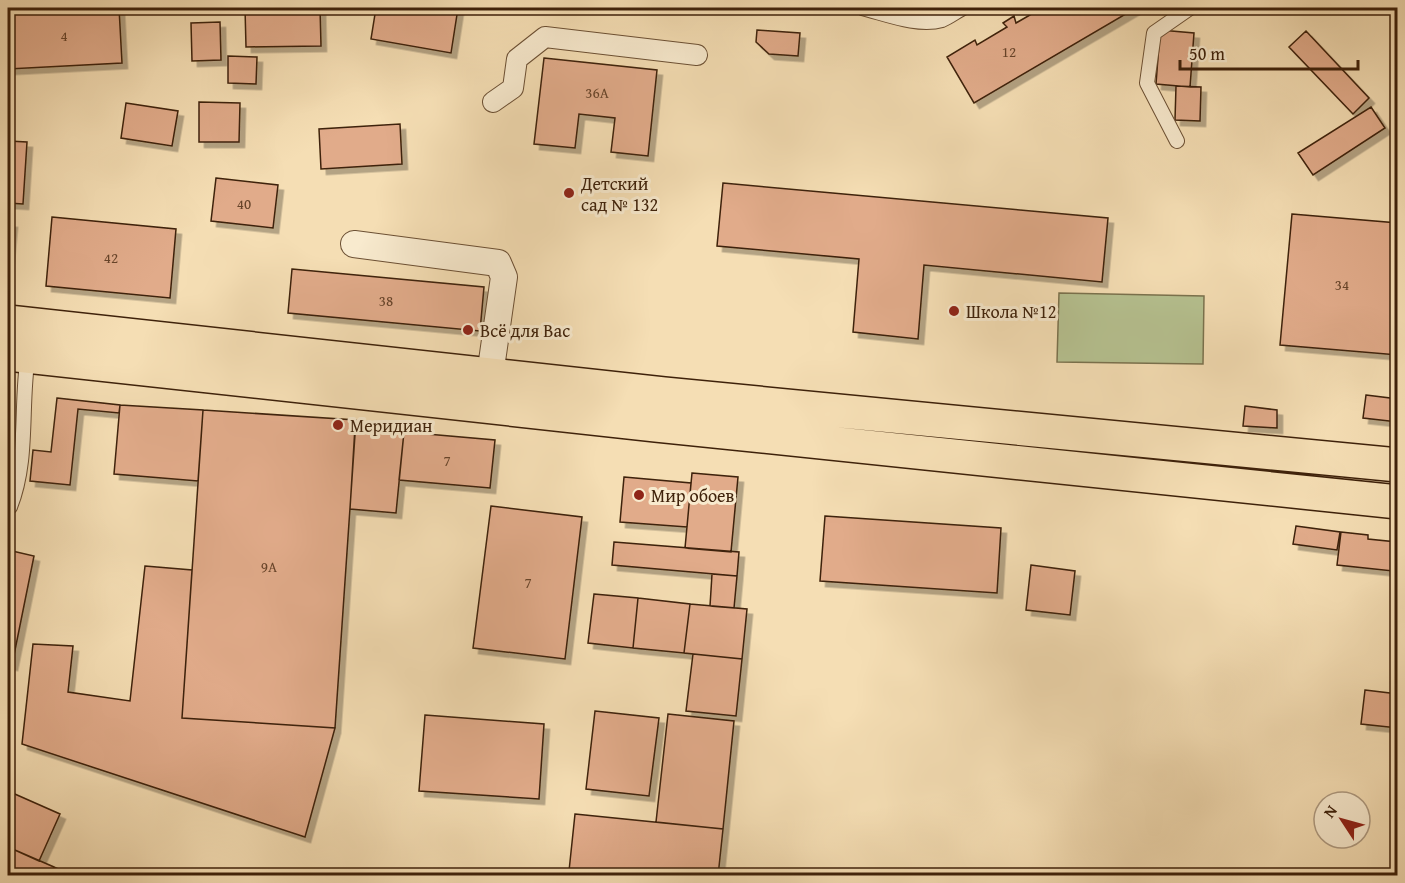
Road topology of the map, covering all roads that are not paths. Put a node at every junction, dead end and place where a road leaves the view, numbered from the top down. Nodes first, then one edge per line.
1 (862, 8) edge
2 (963, 8) edge
3 (1190, 8) edge
4 (697, 55) dead end
5 (493, 102) dead end
6 (1177, 141) dead end
7 (354, 244) dead end
8 (8, 322) edge
9 (18, 355) edge
10 (490, 375) junction
11 (1398, 465) edge
12 (1398, 502) edge
13 (8, 508) edge

1 - 2 lane
3 - 6 lane
4 - 5 street
7 - 10 street
8 - 10 main road
9 - 12 main road
9 - 13 lane
10 - 11 main road

